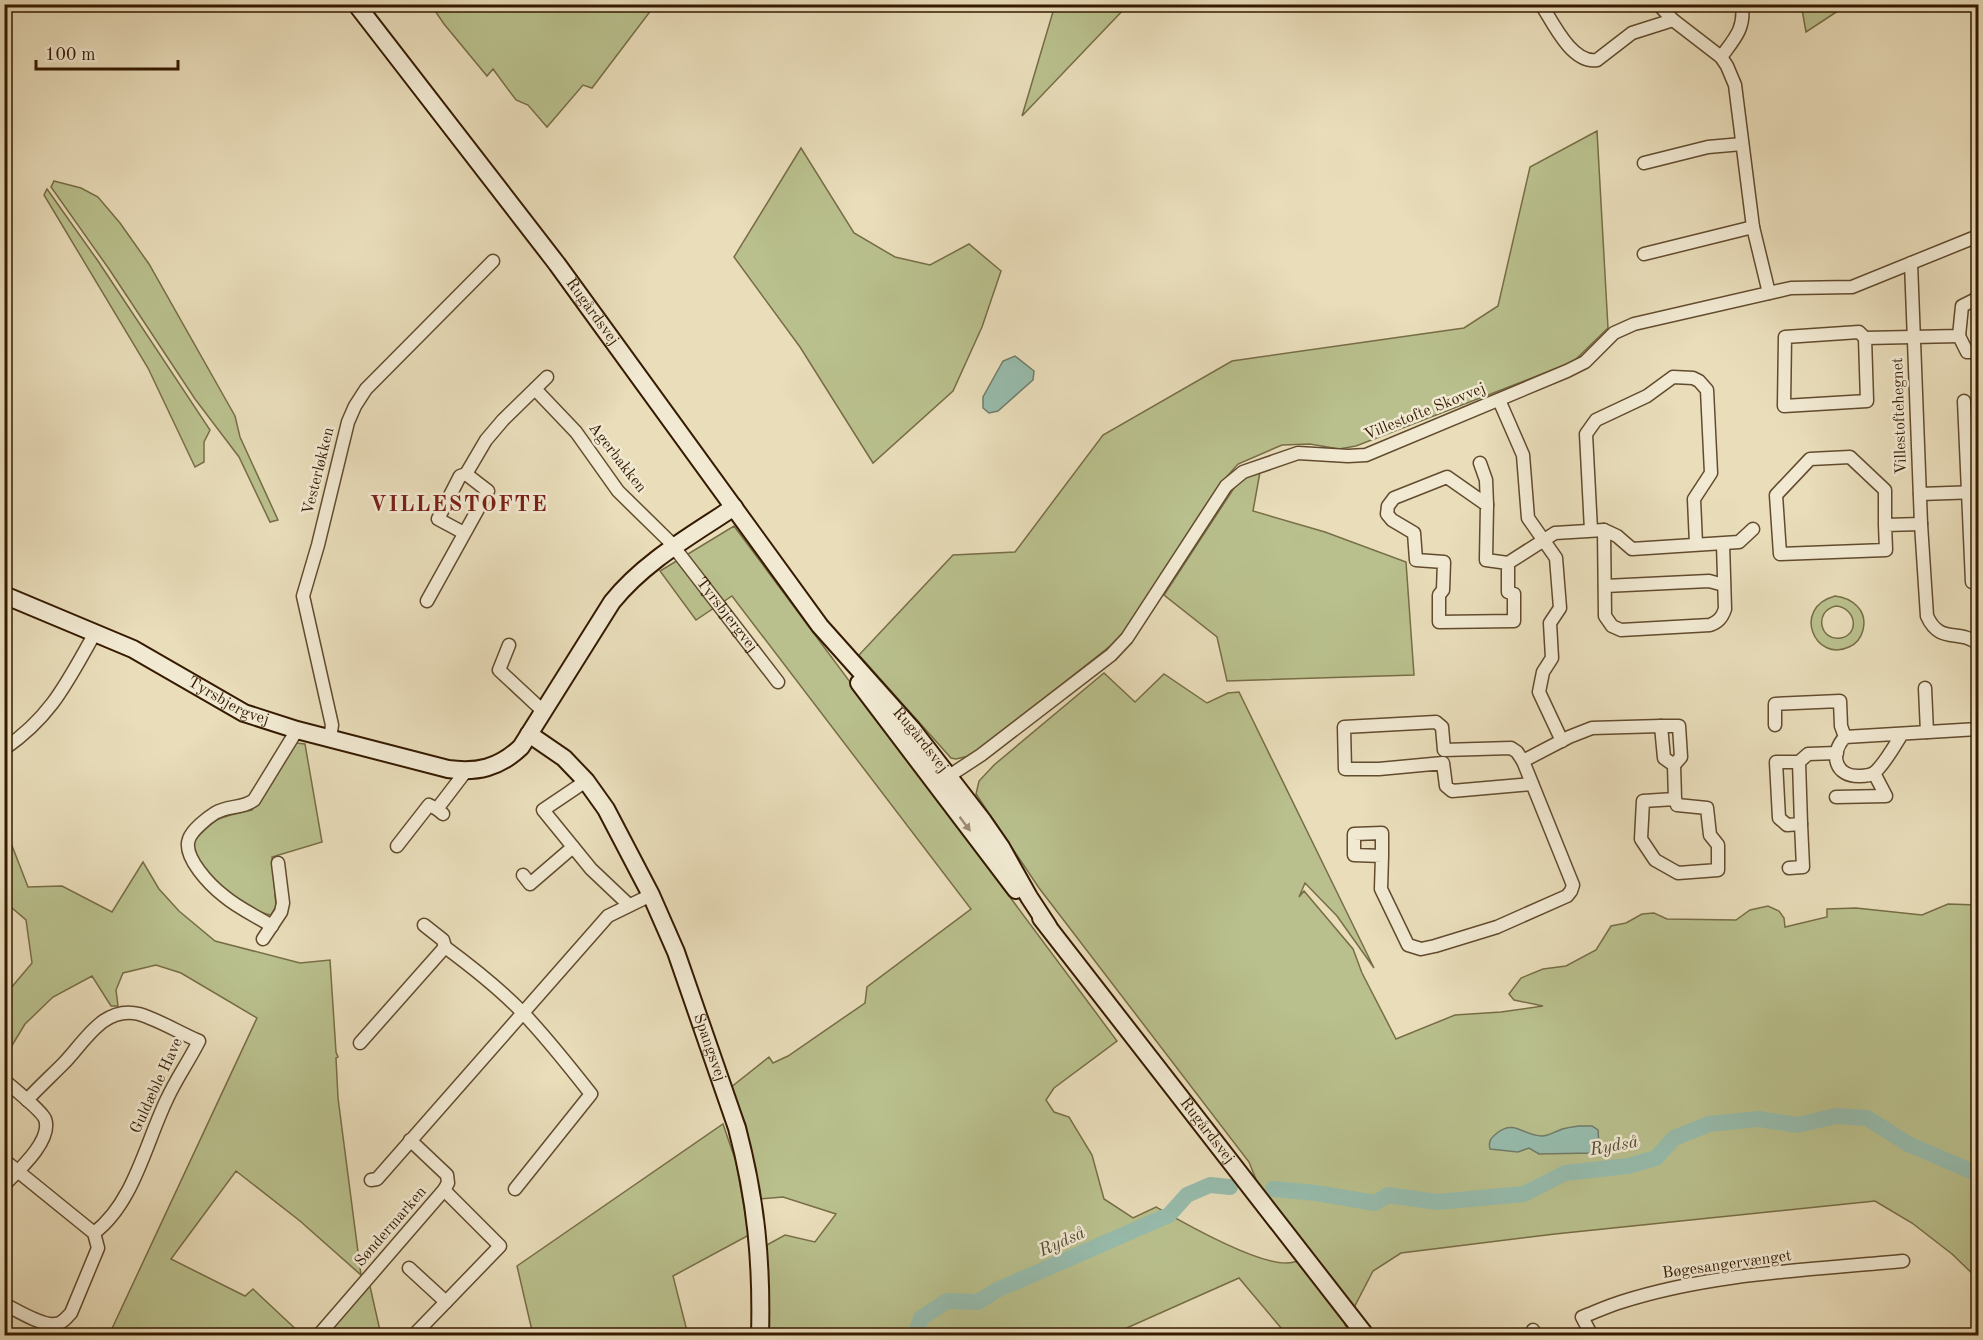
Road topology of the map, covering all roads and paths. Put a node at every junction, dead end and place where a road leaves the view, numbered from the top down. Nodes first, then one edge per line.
1 (356, 4) edge
2 (1541, 4) edge
3 (1658, 4) edge
4 (1742, 4) edge
5 (1673, 20) junction
6 (1721, 57) junction
7 (1742, 144) junction
8 (1644, 163) dead end
9 (1753, 228) junction
10 (1978, 236) edge
11 (1644, 254) dead end
12 (493, 261) dead end
13 (1911, 263) junction
14 (1769, 293) junction
15 (1978, 298) edge
16 (1959, 336) junction
17 (1913, 337) junction
18 (1865, 338) junction
19 (1978, 352) edge
20 (548, 377) dead end
21 (535, 389) junction
22 (1499, 400) junction
23 (1964, 401) dead end
24 (1480, 463) dead end
25 (466, 474) junction
26 (1973, 492) edge
27 (1920, 494) junction
28 (1487, 505) junction
29 (734, 507) junction
30 (1921, 524) junction
31 (1885, 525) junction
32 (1753, 529) dead end
33 (1598, 530) junction
34 (464, 533) junction
35 (1542, 540) junction
36 (1696, 544) junction
37 (1723, 544) junction
38 (674, 547) junction
39 (1508, 563) junction
40 (1972, 582) dead end
41 (1724, 585) junction
42 (1605, 586) junction
43 (4, 595) edge
44 (427, 601) dead end
45 (820, 626) junction
46 (95, 633) junction
47 (1978, 644) edge
48 (509, 645) dead end
49 (778, 682) dead end
50 (1925, 688) dead end
51 (543, 711) junction
52 (1775, 725) dead end
53 (1661, 726) junction
54 (1978, 729) edge
55 (297, 730) junction
56 (1927, 732) junction
57 (529, 734) junction
58 (1902, 734) junction
59 (1845, 737) junction
60 (330, 739) junction
61 (1562, 741) junction
62 (4, 749) edge
63 (1837, 753) junction
64 (1523, 761) junction
65 (1799, 762) junction
66 (1674, 765) junction
67 (466, 771) junction
68 (1874, 773) junction
69 (586, 781) junction
70 (1532, 784) junction
71 (946, 785) junction
72 (1836, 797) dead end
73 (1675, 799) junction
74 (1802, 824) junction
75 (397, 846) dead end
76 (573, 847) junction
77 (1382, 856) dead end
78 (278, 863) dead end
79 (1789, 868) dead end
80 (523, 875) dead end
81 (651, 895) junction
82 (629, 905) junction
83 (424, 925) dead end
84 (272, 926) junction
85 (263, 939) dead end
86 (445, 947) junction
87 (522, 1012) junction
88 (360, 1043) dead end
89 (4, 1080) edge
90 (27, 1100) junction
91 (410, 1140) junction
92 (4, 1160) edge
93 (17, 1171) junction
94 (371, 1180) dead end
95 (4, 1185) edge
96 (515, 1189) dead end
97 (444, 1190) junction
98 (94, 1233) junction
99 (1903, 1261) dead end
100 (409, 1268) dead end
101 (446, 1302) junction
102 (4, 1304) edge
103 (318, 1335) edge
104 (413, 1335) edge
105 (760, 1335) edge
106 (1366, 1335) edge
107 (1592, 1335) edge

1 - 29 main road, Rugårdsvej
2 - 5 street
3 - 5 street
4 - 6 street
5 - 6 street
6 - 7 street
7 - 8 street
7 - 9 street
9 - 11 street
9 - 14 street
10 - 13 street, Villestofte Skovvej
12 - 60 street, Vesterløkken
13 - 14 street, Villestofte Skovvej
13 - 17 street, Villestoftehegnet
14 - 22 street, Villestofte Skovvej
15 - 16 street
16 - 17 street, Villestoftehegnet
16 - 19 street
17 - 18 street, Villestoftehegnet
17 - 27 street, Villestoftehegnet
18 - 18 street, Villestoftehegnet
20 - 21 street
21 - 25 street
21 - 38 street, Agerbakken
22 - 35 street
22 - 71 street, Villestofte Skovvej
23 - 26 street
24 - 28 street
25 - 34 street
25 - 34 street
26 - 27 street, Villestoftehegnet
26 - 40 street
27 - 30 street, Villestoftehegnet
28 - 39 street
28 - 39 street
29 - 38 main road, Tyrsbjergvej
29 - 45 main road, Rugårdsvej
30 - 31 street
30 - 47 street, Villestoftehegnet
31 - 31 street, Villestoftehegnet
32 - 37 street
33 - 35 street
33 - 36 street
33 - 36 street
33 - 42 street
34 - 44 street
35 - 39 street
35 - 61 street
36 - 37 street
37 - 41 street
38 - 49 street, Tyrsbjergvej
38 - 51 main road, Tyrsbjergvej
41 - 42 street
41 - 42 street
43 - 46 main road, Tyrsbjergvej
45 - 71 main road, Rugårdsvej
45 - 71 main road, Rugårdsvej
46 - 55 main road, Tyrsbjergvej
46 - 62 street
48 - 51 street
50 - 56 street
51 - 57 main road, Tyrsbjergvej
52 - 59 street
53 - 61 street
53 - 66 street
53 - 66 street
54 - 56 street
55 - 60 main road, Tyrsbjergvej
55 - 84 street
56 - 58 street
57 - 67 main road, Tyrsbjergvej
57 - 69 main road, Spangsvej
58 - 59 street
58 - 68 street
59 - 63 street
60 - 67 main road, Tyrsbjergvej
61 - 64 street
63 - 65 street
63 - 68 street
64 - 70 street
64 - 70 street
65 - 74 street
65 - 74 street
66 - 73 street
67 - 75 street
68 - 72 street
69 - 76 street
69 - 81 main road, Spangsvej
70 - 77 street
71 - 106 main road, Rugårdsvej
73 - 73 street
74 - 79 street
76 - 80 street
76 - 82 street
78 - 84 street
81 - 82 street
81 - 105 main road, Spangsvej
82 - 87 street
83 - 86 street
84 - 85 street
86 - 87 street
86 - 88 street
87 - 91 street
87 - 96 street
89 - 90 street
90 - 93 street
90 - 98 street, Guldæble Have
91 - 94 street
91 - 97 street, Søndermarken
92 - 93 street
93 - 95 street
93 - 98 street
97 - 101 street
97 - 103 street, Søndermarken
98 - 102 street
99 - 107 street, Bøgesangervænget
100 - 101 street
101 - 104 street

